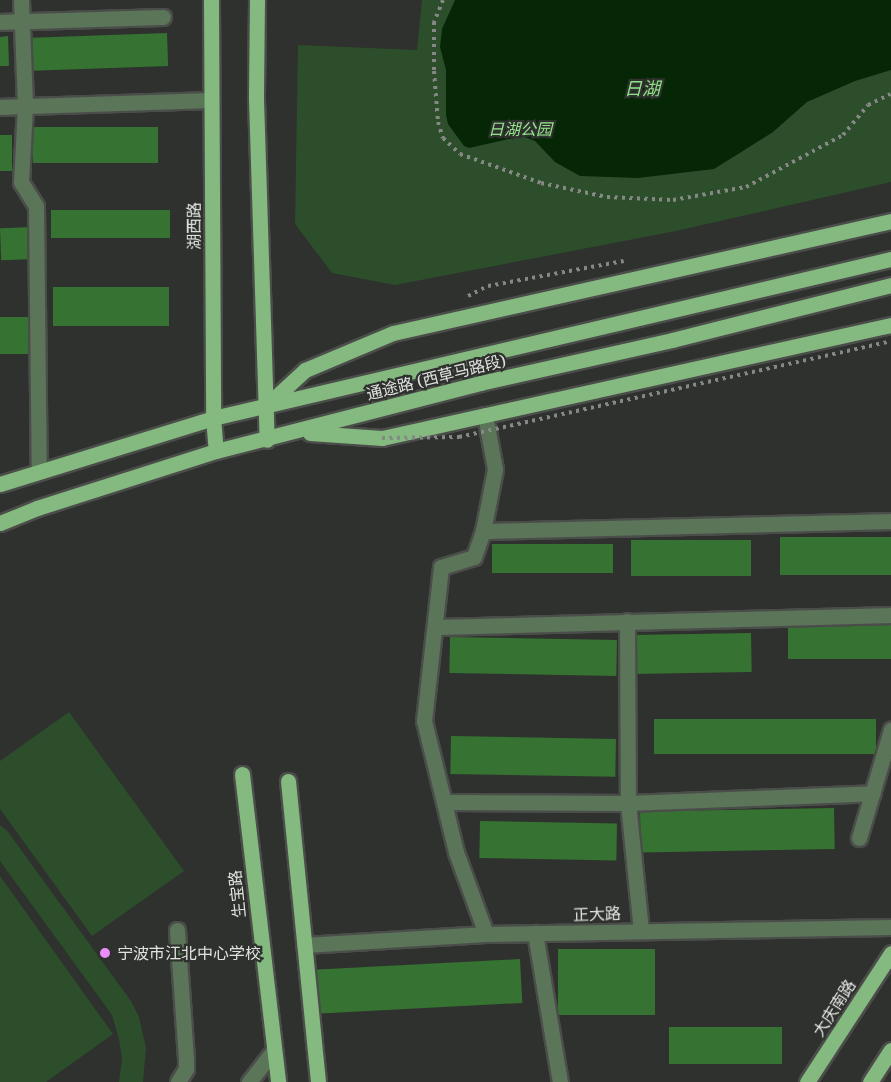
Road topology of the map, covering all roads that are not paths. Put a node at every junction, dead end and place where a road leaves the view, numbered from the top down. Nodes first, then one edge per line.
1 (21, 0) edge
2 (211, 0) edge
3 (257, 0) edge
4 (163, 17) dead end
5 (22, 21) junction
6 (0, 22) edge
7 (211, 100) junction
8 (25, 106) junction
9 (0, 107) edge
10 (891, 221) edge
11 (891, 260) edge
12 (889, 285) edge
13 (891, 326) edge
14 (265, 406) junction
15 (485, 415) junction
16 (213, 418) junction
17 (295, 432) junction
18 (267, 440) junction
19 (216, 451) junction
20 (39, 471) junction
21 (0, 484) edge
22 (891, 521) edge
23 (0, 523) edge
24 (483, 531) junction
25 (891, 615) edge
26 (627, 621) junction
27 (436, 627) junction
28 (891, 730) edge
29 (242, 774) dead end
30 (288, 781) dead end
31 (873, 793) junction
32 (445, 802) junction
33 (628, 803) junction
34 (859, 838) dead end
35 (891, 927) edge
36 (177, 930) dead end
37 (641, 930) junction
38 (536, 933) junction
39 (486, 934) junction
40 (304, 945) junction
41 (891, 953) edge
42 (891, 1050) edge
43 (273, 1051) junction
44 (178, 1082) edge
45 (249, 1082) edge
46 (278, 1082) edge
47 (318, 1082) edge
48 (560, 1082) edge
49 (807, 1082) edge
50 (870, 1082) edge

1 - 5 street
2 - 7 main road, 湖西路
3 - 14 main road
4 - 5 street
5 - 6 street
5 - 8 street
7 - 8 street
7 - 16 main road, 湖西路
8 - 9 street
8 - 20 street
10 - 14 main road
11 - 14 main road, 通途路 (西草马路段)
12 - 17 main road, 通途路 (西草马路段)
13 - 15 main road
14 - 16 main road, 通途路 (西草马路段)
14 - 18 main road
15 - 17 main road
15 - 24 street
16 - 19 main road, 湖西路
16 - 20 main road, 通途路 (西草马路段)
17 - 18 main road, 通途路 (西草马路段)
18 - 19 main road, 通途路 (西草马路段)
19 - 23 main road, 通途路 (西草马路段)
20 - 21 main road, 通途路 (西草马路段)
22 - 24 street
24 - 27 street
25 - 26 street
26 - 27 street
26 - 33 street
27 - 32 street
28 - 31 street
29 - 43 main road, 生宝路
30 - 40 main road
31 - 33 street
31 - 34 street
32 - 33 street
32 - 39 street
33 - 37 street
35 - 37 street, 正大路
36 - 44 street
37 - 38 street, 正大路
38 - 39 street, 正大路
38 - 48 street
39 - 40 street, 正大路
40 - 47 main road
41 - 49 main road, 大庆南路
42 - 50 main road
43 - 45 street
43 - 46 main road, 生宝路

